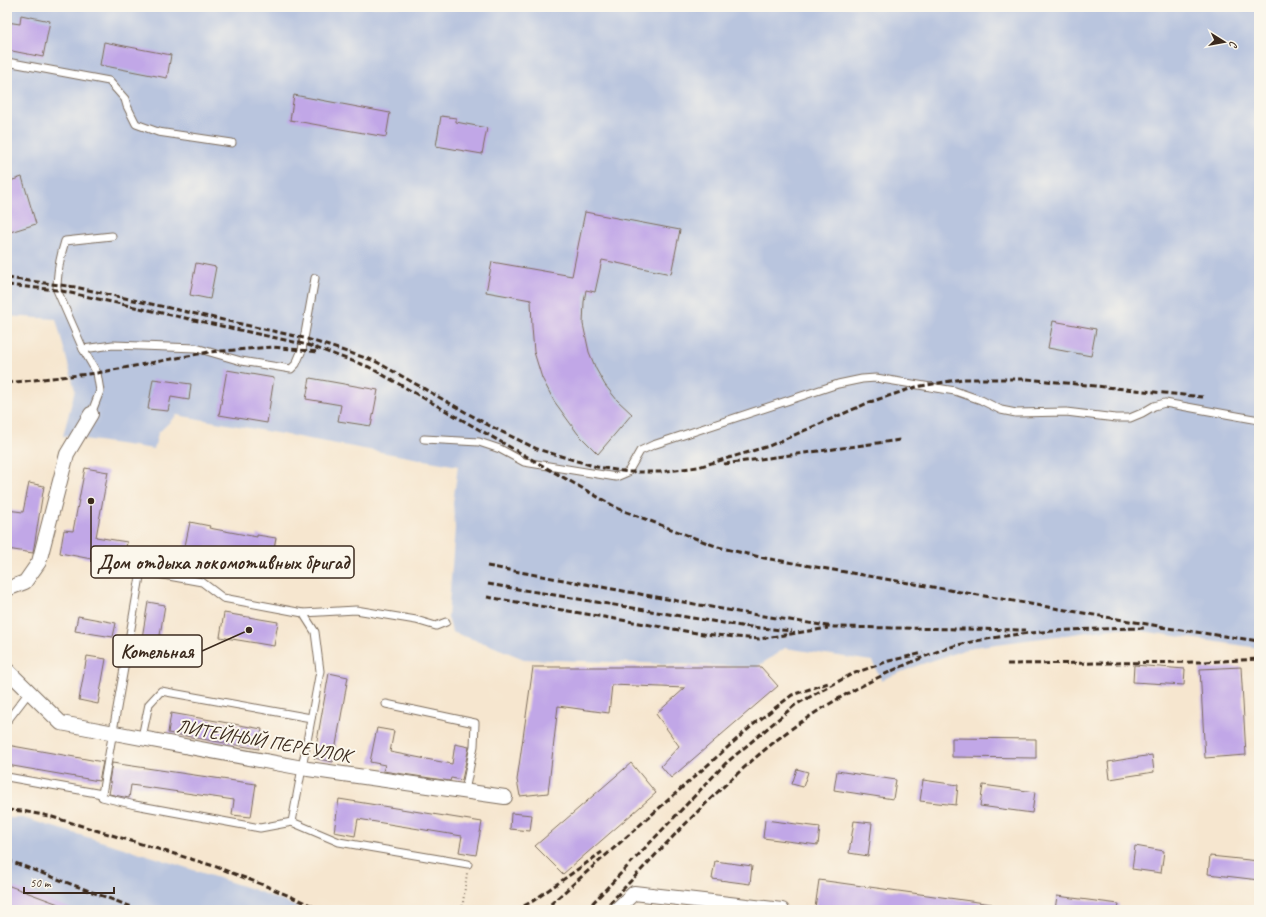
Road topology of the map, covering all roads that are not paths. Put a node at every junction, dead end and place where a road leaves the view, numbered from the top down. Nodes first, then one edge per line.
1 (7, 62) edge
2 (232, 143) dead end
3 (112, 236) dead end
4 (315, 278) dead end
5 (83, 349) junction
6 (91, 414) joint
7 (1259, 420) edge
8 (424, 439) dead end
9 (7, 589) edge
10 (303, 614) junction
11 (446, 622) dead end
12 (7, 670) edge
13 (30, 691) junction
14 (386, 704) dead end
15 (311, 718) junction
16 (7, 722) edge
17 (113, 732) junction
18 (142, 737) junction
19 (302, 768) junction
20 (7, 777) edge
21 (465, 791) junction
22 (102, 794) junction
23 (504, 797) dead end
24 (292, 822) junction
25 (468, 864) road end
26 (616, 910) edge
27 (782, 910) edge

1 - 2 lane
3 - 5 lane
4 - 5 lane
5 - 6 lane
6 - 9 street
7 - 8 lane
10 - 11 lane
10 - 15 lane
10 - 17 lane
12 - 13 street, ЛИТЕЙНЫЙ ПЕРЕУЛОК
13 - 16 lane
13 - 17 street, ЛИТЕЙНЫЙ ПЕРЕУЛОК
14 - 21 lane
15 - 18 lane
15 - 19 lane
17 - 18 street, ЛИТЕЙНЫЙ ПЕРЕУЛОК
17 - 22 lane
18 - 19 street, ЛИТЕЙНЫЙ ПЕРЕУЛОК
19 - 21 street, ЛИТЕЙНЫЙ ПЕРЕУЛОК
19 - 24 lane
20 - 22 lane
21 - 23 street, ЛИТЕЙНЫЙ ПЕРЕУЛОК
22 - 24 lane
24 - 25 lane
26 - 27 street

